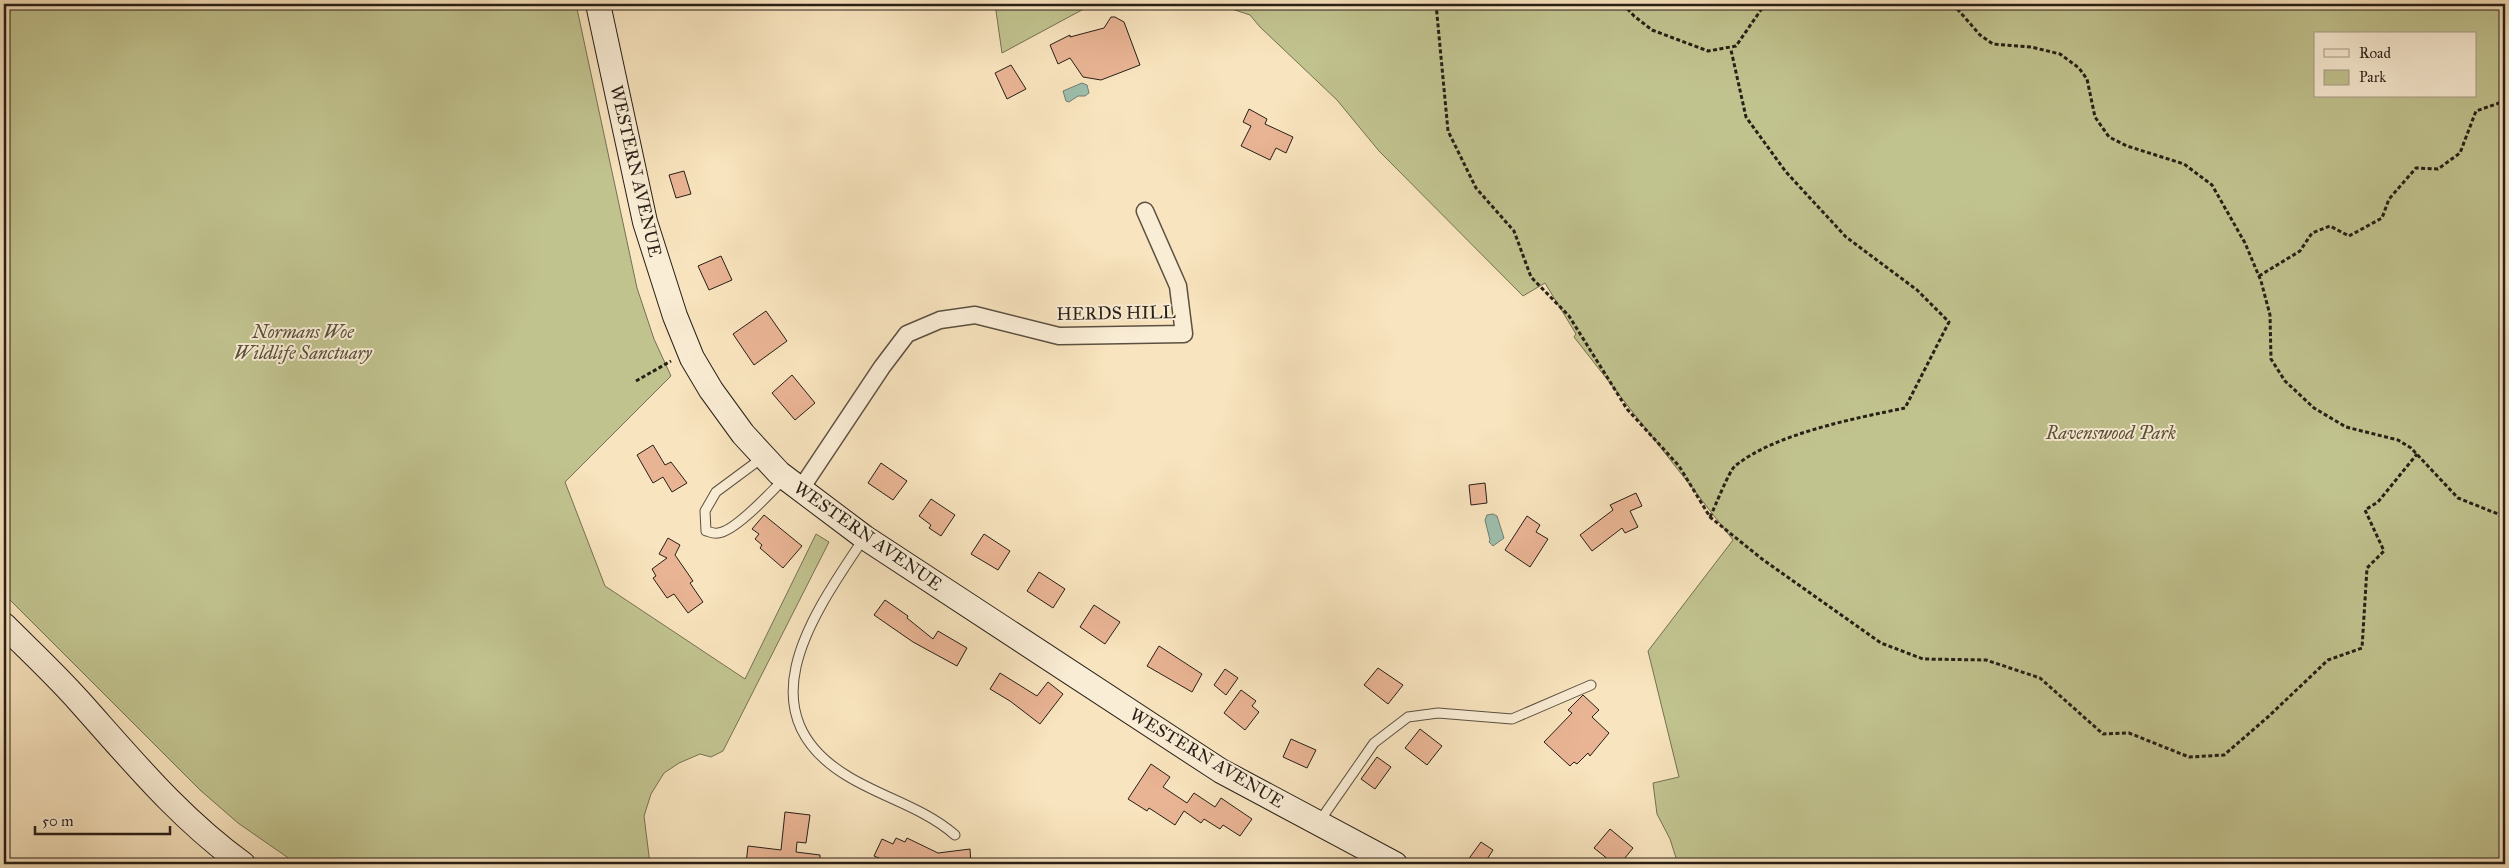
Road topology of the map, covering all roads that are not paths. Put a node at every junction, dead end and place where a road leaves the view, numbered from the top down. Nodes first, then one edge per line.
1 (598, 4) edge
2 (1145, 211) dead end
3 (764, 456) junction
4 (792, 484) junction
5 (864, 537) junction
6 (4, 625) edge
7 (1592, 685) dead end
8 (1318, 823) junction
9 (955, 835) dead end
10 (243, 864) edge
11 (1395, 864) edge

1 - 3 main road, WESTERN AVENUE
2 - 4 street, HERDS HILL
3 - 4 main road, WESTERN AVENUE
3 - 4 lane
4 - 5 main road, WESTERN AVENUE
5 - 8 main road, WESTERN AVENUE
5 - 9 lane
6 - 10 main road
7 - 8 lane
8 - 11 main road, WESTERN AVENUE

